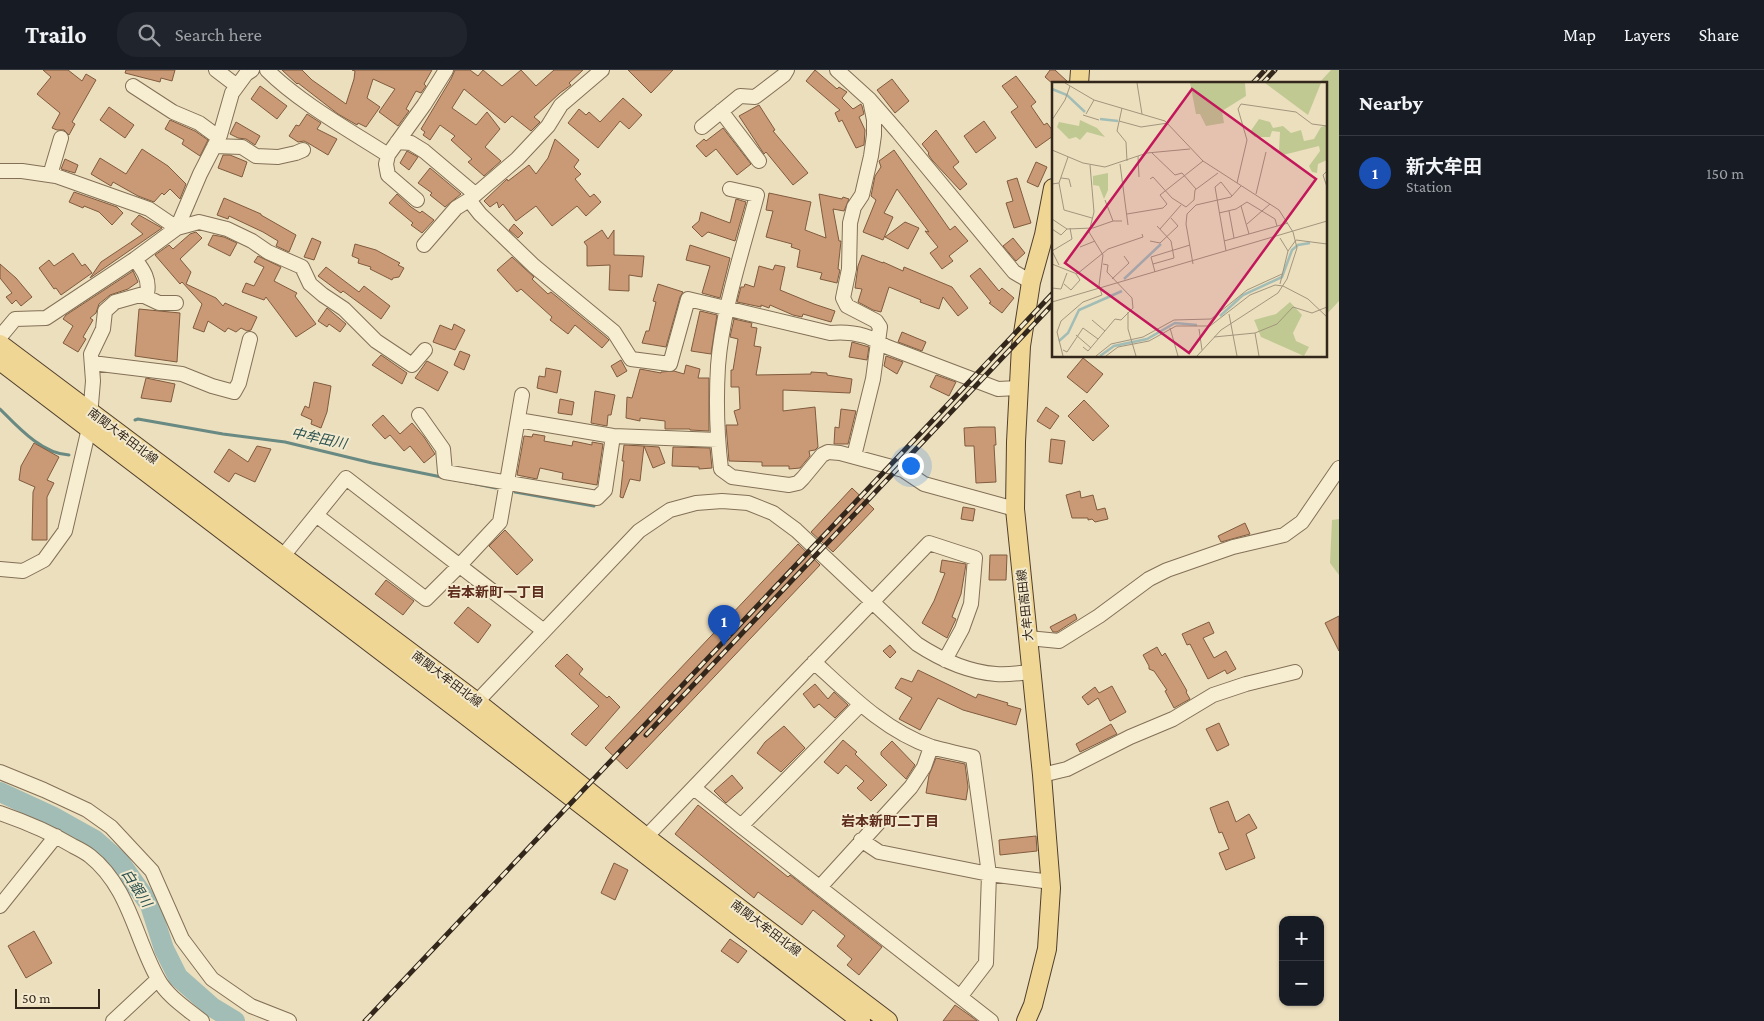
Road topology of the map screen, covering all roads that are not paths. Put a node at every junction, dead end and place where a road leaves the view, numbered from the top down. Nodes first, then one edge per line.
1 (216, 70) edge
2 (252, 70) edge
3 (267, 70) edge
4 (446, 70) edge
5 (602, 70) edge
6 (787, 70) edge
7 (837, 70) edge
8 (133, 86) dead end
9 (237, 86) junction
10 (870, 100) junction
11 (721, 111) junction
12 (702, 127) dead end
13 (61, 138) dead end
14 (216, 142) junction
15 (398, 142) junction
16 (303, 150) dead end
17 (388, 155) junction
18 (759, 161) dead end
19 (0, 171) edge
20 (50, 175) junction
21 (730, 189) dead end
22 (1052, 193) edge
23 (472, 197) junction
24 (417, 200) dead end
25 (176, 228) junction
26 (424, 245) dead end
27 (135, 259) junction
28 (1031, 282) junction
29 (142, 295) junction
30 (176, 303) dead end
31 (728, 308) junction
32 (0, 337) edge
33 (250, 338) dead end
34 (878, 341) junction
35 (0, 344) edge
36 (425, 350) dead end
37 (0, 361) edge
38 (92, 362) junction
39 (1018, 388) junction
40 (522, 395) dead end
41 (419, 415) dead end
42 (90, 420) junction
43 (518, 420) junction
44 (613, 436) junction
45 (718, 440) junction
46 (854, 456) junction
47 (1339, 468) edge
48 (506, 484) junction
49 (1015, 509) junction
50 (316, 515) junction
51 (283, 556) junction
52 (459, 566) junction
53 (0, 569) edge
54 (872, 601) junction
55 (544, 631) junction
56 (1028, 638) junction
57 (945, 660) junction
58 (814, 662) junction
59 (1031, 672) junction
60 (1295, 672) dead end
61 (476, 702) junction
62 (860, 705) junction
63 (465, 715) junction
64 (931, 746) junction
65 (0, 772) edge
66 (1042, 775) junction
67 (694, 788) junction
68 (0, 813) edge
69 (741, 826) junction
70 (56, 836) junction
71 (646, 837) junction
72 (862, 840) junction
73 (989, 874) junction
74 (1051, 882) junction
75 (820, 887) junction
76 (0, 906) edge
77 (158, 979) junction
78 (960, 997) junction
79 (985, 1019) edge
80 (113, 1021) edge
81 (202, 1021) edge
82 (289, 1021) edge
83 (861, 1021) edge
84 (888, 1021) edge
85 (1026, 1021) edge

1 - 9 street
2 - 9 street
3 - 17 street
4 - 15 street
5 - 23 street
6 - 11 street
7 - 10 street
8 - 14 street
9 - 14 street
10 - 28 street
10 - 34 street
11 - 12 street
11 - 18 street
13 - 20 street
14 - 16 street
14 - 25 street
15 - 17 street
15 - 23 street
17 - 24 street
19 - 20 street
20 - 25 street
21 - 31 street
22 - 28 main road, 大牟田高田線
23 - 26 street
23 - 31 street
25 - 27 street
25 - 36 street
27 - 29 street
27 - 32 street
28 - 39 main road, 大牟田高田線
29 - 30 street
29 - 38 street
31 - 34 street
31 - 45 street
33 - 38 street
34 - 39 street
34 - 46 street
35 - 42 main road, 南関大牟田北線
37 - 42 main road, 南関大牟田北線
38 - 42 street
39 - 49 main road, 大牟田高田線
40 - 43 street
41 - 48 street
42 - 51 main road, 南関大牟田北線
42 - 53 street
42 - 63 main road, 南関大牟田北線
43 - 44 street
43 - 48 street
44 - 45 street
44 - 48 street
45 - 46 street
46 - 49 street
47 - 56 street
48 - 52 street
49 - 56 main road, 大牟田高田線
50 - 51 street
50 - 52 street
50 - 52 street
51 - 61 main road, 南関大牟田北線
52 - 55 street
54 - 55 street
54 - 57 street
54 - 57 street
54 - 58 street
55 - 61 street
56 - 59 main road, 大牟田高田線
57 - 59 street
58 - 62 street
58 - 67 street
59 - 66 main road, 大牟田高田線
60 - 66 street
61 - 63 street
61 - 71 main road, 南関大牟田北線
62 - 64 street
62 - 69 street
63 - 83 main road, 南関大牟田北線
64 - 72 street
64 - 73 street
65 - 82 street
66 - 74 main road, 大牟田高田線
67 - 69 street
67 - 71 street
68 - 70 street
69 - 75 street
70 - 76 street
70 - 77 street
71 - 84 main road, 南関大牟田北線
72 - 73 street
72 - 75 street
73 - 74 street
73 - 78 street
74 - 85 main road, 大牟田高田線
75 - 78 street
77 - 80 street
77 - 81 street
78 - 79 street

